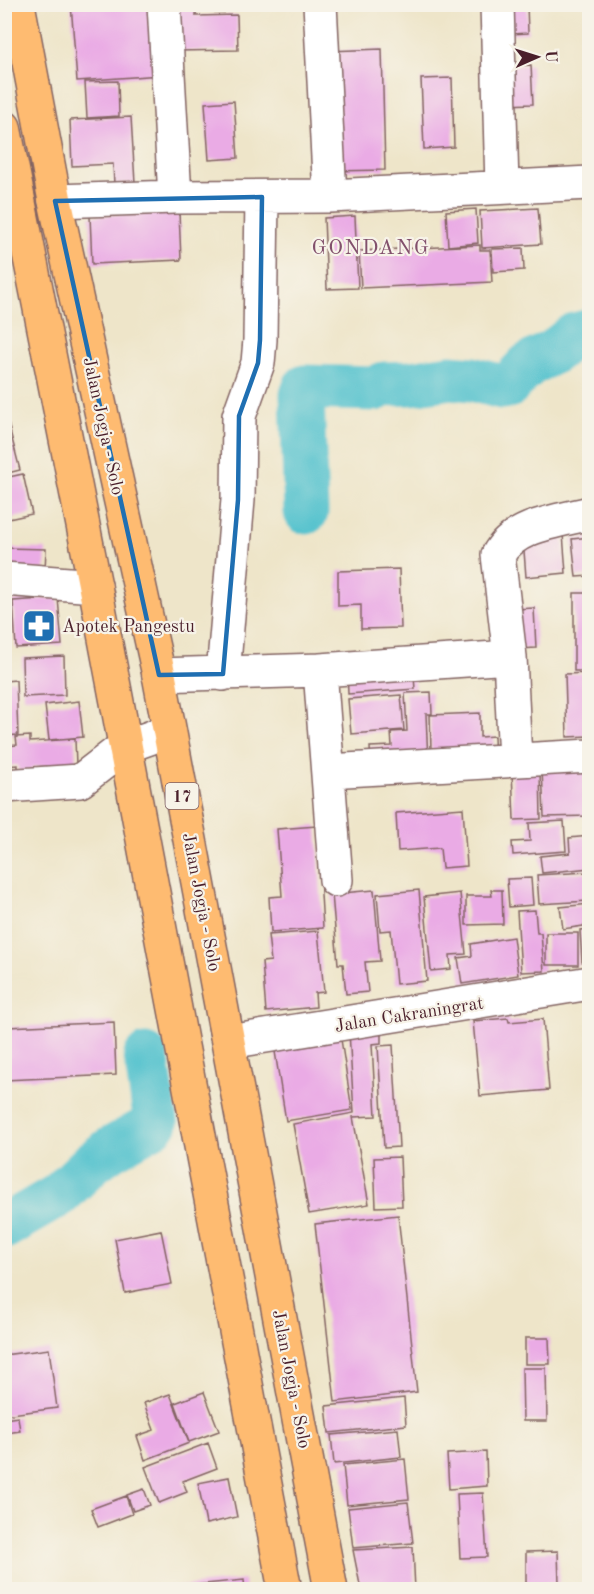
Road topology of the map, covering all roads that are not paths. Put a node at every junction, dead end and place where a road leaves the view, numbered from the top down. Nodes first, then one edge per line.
1 (18, 4) edge
2 (164, 4) edge
3 (320, 4) edge
4 (497, 4) edge
5 (4, 127) edge
6 (590, 183) edge
7 (502, 187) junction
8 (175, 196) junction
9 (262, 196) junction
10 (330, 196) junction
11 (55, 201) junction
12 (14, 219) edge
13 (590, 513) edge
14 (4, 579) edge
15 (95, 586) junction
16 (510, 657) junction
17 (320, 670) junction
18 (223, 674) junction
19 (159, 675) junction
20 (169, 731) junction
21 (124, 747) junction
22 (590, 756) edge
23 (515, 760) junction
24 (328, 771) junction
25 (4, 786) edge
26 (336, 880) dead end
27 (590, 983) edge
28 (229, 1042) junction
29 (285, 1590) edge
30 (331, 1590) edge

1 - 11 highway, Jalan Jogja - Solo / 17
2 - 8 street
3 - 10 street
4 - 7 street
5 - 12 highway
6 - 7 street
7 - 10 street
8 - 9 street
8 - 11 street
9 - 10 street
9 - 18 street
11 - 19 highway, Jalan Jogja - Solo / 17
12 - 15 highway
13 - 16 street
14 - 15 street
15 - 21 highway
16 - 17 street
16 - 23 street
17 - 18 street
17 - 24 street
18 - 19 street
19 - 20 highway, Jalan Jogja - Solo / 17
20 - 21 street
20 - 28 highway, Jalan Jogja - Solo / 17
21 - 25 street
21 - 29 highway
22 - 23 street
23 - 24 street
24 - 26 street
27 - 28 street, Jalan Cakraningrat
28 - 30 highway, Jalan Jogja - Solo / 17

